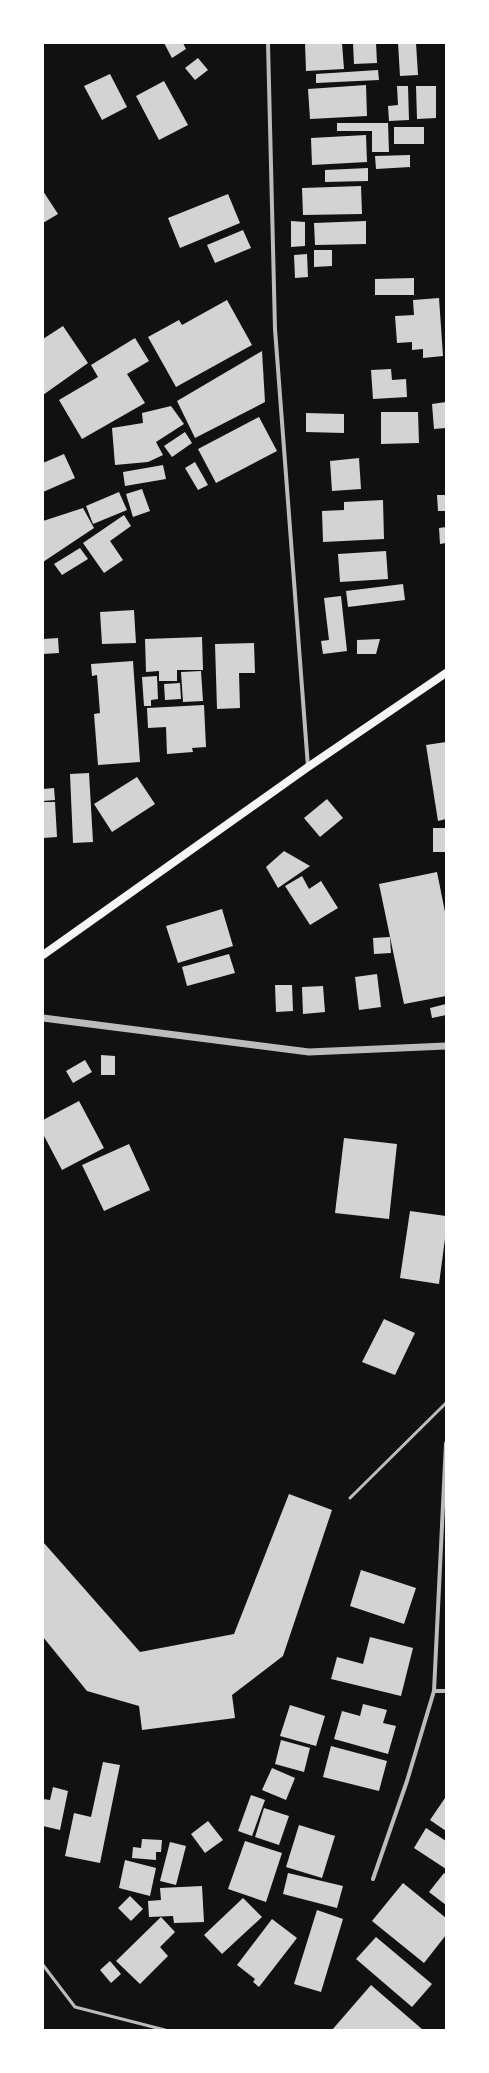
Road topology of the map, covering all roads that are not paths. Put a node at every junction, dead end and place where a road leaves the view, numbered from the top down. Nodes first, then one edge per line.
1 (268, 43) edge
2 (446, 673) edge
3 (308, 768) junction
4 (43, 955) edge
5 (43, 1018) edge
6 (446, 1046) edge
7 (446, 1403) edge
8 (446, 1442) edge
9 (350, 1498) dead end
10 (446, 1548) edge
11 (441, 1549) junction
12 (434, 1691) junction
13 (446, 1691) edge
14 (373, 1879) dead end
15 (43, 1965) edge
16 (165, 2030) edge

1 - 3 street
2 - 3 main road
3 - 4 main road
5 - 6 street
7 - 9 lane
8 - 11 street
10 - 11 street
11 - 12 street
12 - 13 street
12 - 14 street
15 - 16 lane

